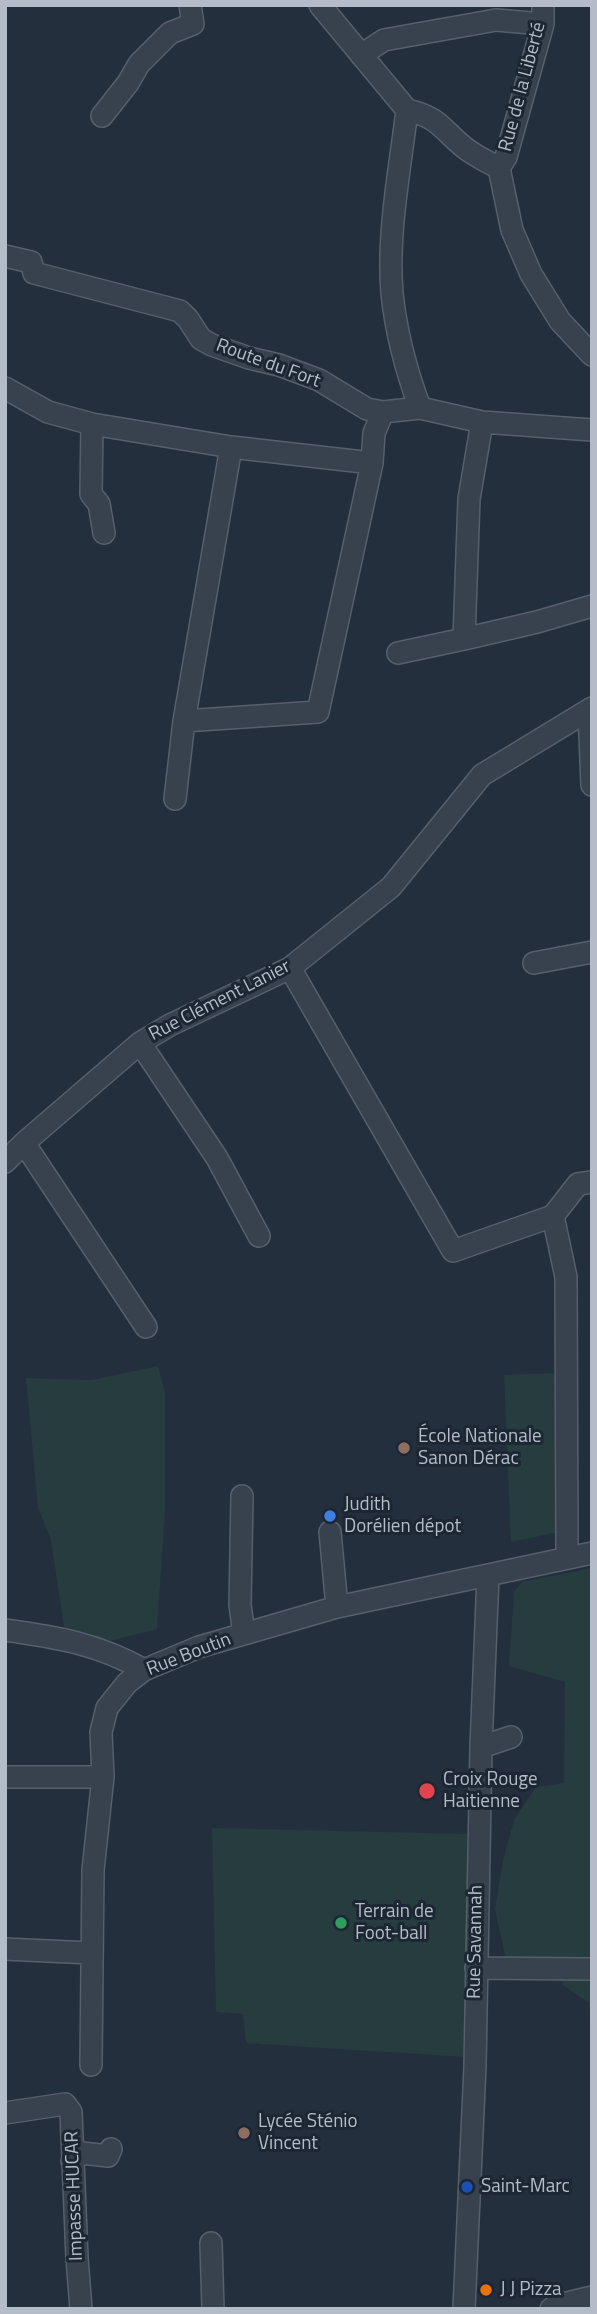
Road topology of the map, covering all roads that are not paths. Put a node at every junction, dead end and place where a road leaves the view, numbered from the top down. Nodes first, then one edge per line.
1 (190, 5) edge
2 (320, 5) edge
3 (543, 15) edge
4 (361, 55) junction
5 (407, 110) junction
6 (102, 116) dead end
7 (499, 168) junction
8 (5, 256) edge
9 (592, 355) edge
10 (5, 388) edge
11 (420, 408) junction
12 (383, 412) junction
13 (482, 422) junction
14 (92, 424) junction
15 (592, 430) edge
16 (230, 447) junction
17 (372, 463) junction
18 (104, 533) dead end
19 (592, 606) edge
20 (464, 639) junction
21 (398, 653) dead end
22 (590, 710) edge
23 (184, 721) junction
24 (592, 785) edge
25 (175, 799) dead end
26 (592, 952) edge
27 (534, 963) dead end
28 (289, 968) junction
29 (140, 1042) junction
30 (24, 1143) junction
31 (5, 1161) edge
32 (592, 1182) edge
33 (553, 1216) junction
34 (259, 1236) dead end
35 (146, 1327) dead end
36 (242, 1496) dead end
37 (330, 1532) dead end
38 (592, 1553) edge
39 (567, 1557) junction
40 (488, 1575) junction
41 (337, 1607) junction
42 (5, 1630) edge
43 (244, 1634) junction
44 (144, 1670) junction
45 (511, 1737) dead end
46 (481, 1748) junction
47 (5, 1777) edge
48 (103, 1777) junction
49 (5, 1949) edge
50 (92, 1953) junction
51 (476, 1968) junction
52 (592, 1969) edge
53 (91, 2065) dead end
54 (5, 2113) edge
55 (111, 2149) dead end
56 (72, 2161) junction
57 (211, 2243) dead end
58 (592, 2297) edge
59 (81, 2309) edge
60 (213, 2309) edge
61 (464, 2309) edge
62 (551, 2309) edge

1 - 6 street
2 - 4 street
3 - 4 street
3 - 7 street, Rue de la Liberté
4 - 5 street
5 - 7 street
5 - 11 street
7 - 9 street
8 - 12 street, Route du Fort
10 - 14 street
11 - 12 street, Route du Fort
11 - 13 street, Route du Fort
12 - 17 street
13 - 15 street, Route du Fort
13 - 20 street
14 - 16 street
14 - 18 street
16 - 17 street
16 - 23 street
17 - 23 street
19 - 20 street
20 - 21 street
22 - 24 street
22 - 28 street, Rue Clément Lanier
23 - 25 street
26 - 27 street
28 - 29 street, Rue Clément Lanier
28 - 33 street
29 - 30 street, Rue Clément Lanier
29 - 34 street
30 - 31 street, Rue Clément Lanier
30 - 35 street
32 - 33 street
33 - 39 street
36 - 43 street
37 - 41 street
38 - 39 street, Rue Boutin
39 - 40 street, Rue Boutin
40 - 41 street, Rue Boutin
40 - 46 street, Rue Savannah
41 - 43 street, Rue Boutin
42 - 44 street
43 - 44 street, Rue Boutin
44 - 48 street, Rue Boutin
45 - 46 street
46 - 51 street, Rue Savannah
47 - 48 street
48 - 50 street, Rue Boutin
49 - 50 street
50 - 53 street, Rue Boutin
51 - 52 street
51 - 61 street, Rue Savannah
54 - 56 street, Impasse HUCAR
55 - 56 street
56 - 59 street, Impasse HUCAR
57 - 60 street
58 - 62 street

